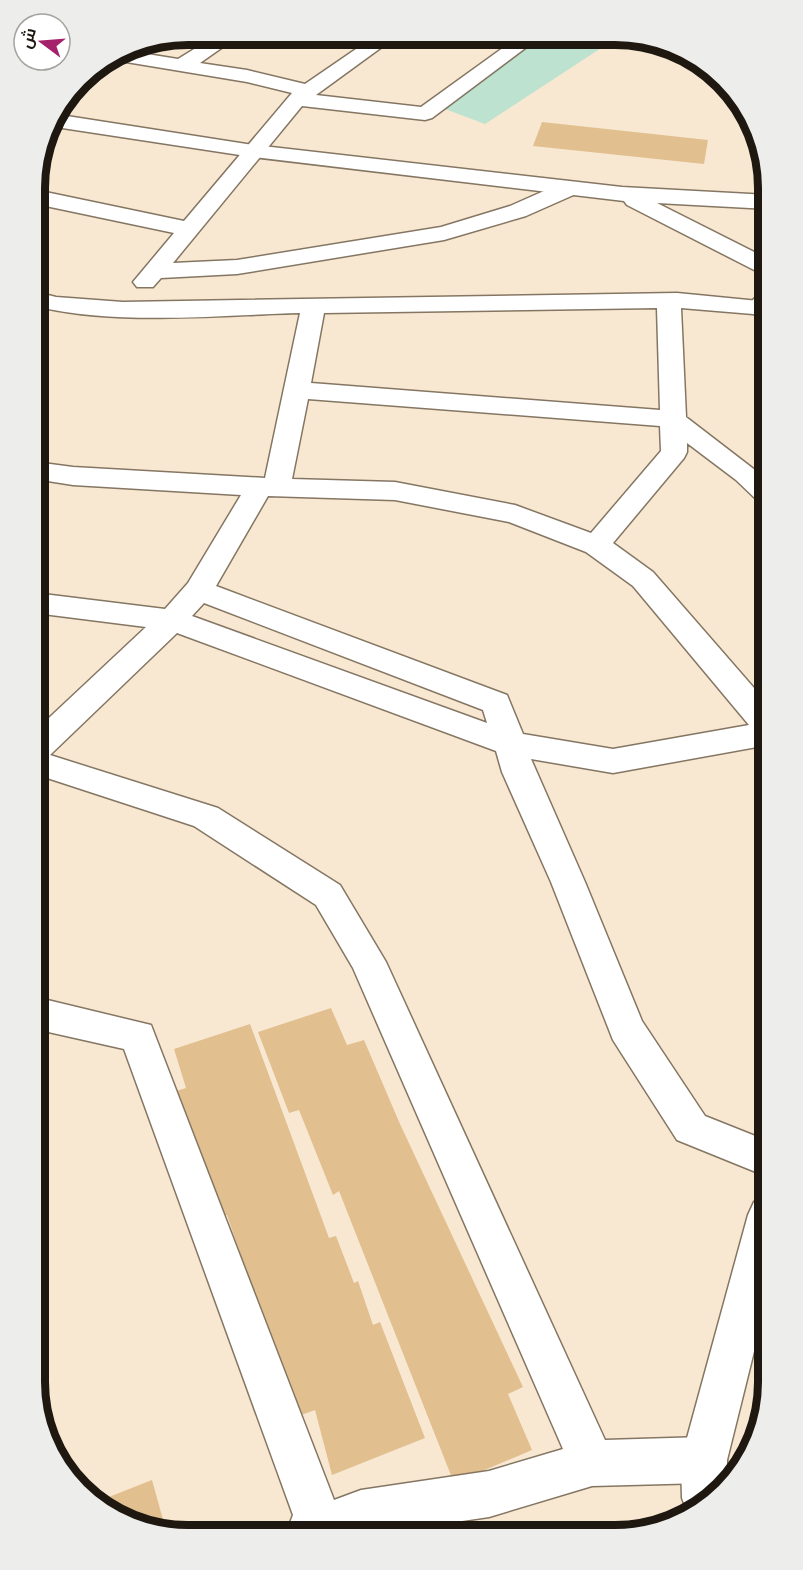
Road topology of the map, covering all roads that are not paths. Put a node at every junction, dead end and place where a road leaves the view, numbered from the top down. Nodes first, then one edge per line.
1 (214, 45) edge
2 (374, 45) edge
3 (519, 45) edge
4 (130, 58) edge
5 (181, 66) junction
6 (303, 95) junction
7 (61, 122) edge
8 (253, 151) junction
9 (570, 188) junction
10 (622, 194) junction
11 (45, 199) edge
12 (758, 201) edge
13 (189, 229) junction
14 (758, 263) edge
15 (154, 271) junction
16 (669, 300) junction
17 (46, 301) edge
18 (758, 306) edge
19 (313, 307) junction
20 (123, 309) junction
21 (297, 390) junction
22 (672, 419) junction
23 (45, 472) edge
24 (758, 485) edge
25 (268, 487) junction
26 (596, 545) junction
27 (199, 590) junction
28 (45, 604) edge
29 (171, 620) junction
30 (758, 713) edge
31 (758, 735) edge
32 (45, 740) edge
33 (510, 744) junction
34 (45, 765) edge
35 (45, 1016) edge
36 (758, 1155) edge
37 (758, 1257) edge
38 (592, 1463) junction
39 (705, 1479) edge
40 (313, 1525) edge
41 (329, 1525) edge

1 - 5 street
2 - 6 street
3 - 6 street
4 - 5 street
5 - 6 street
6 - 8 street
7 - 8 street
8 - 9 street
8 - 13 street
9 - 10 street
9 - 15 street
10 - 12 street
10 - 14 street
11 - 13 street
13 - 15 street
15 - 20 street
16 - 18 street
16 - 19 street
16 - 22 street
17 - 20 street
19 - 20 street
19 - 21 street
21 - 22 street
21 - 25 street
22 - 24 street
22 - 26 street
23 - 25 street
25 - 26 street
25 - 27 street
26 - 30 street
27 - 29 street
27 - 33 street
28 - 29 street
29 - 32 street
29 - 33 street
31 - 33 street
33 - 36 street
34 - 38 street
35 - 40 street
37 - 39 street
38 - 39 street
38 - 41 street

